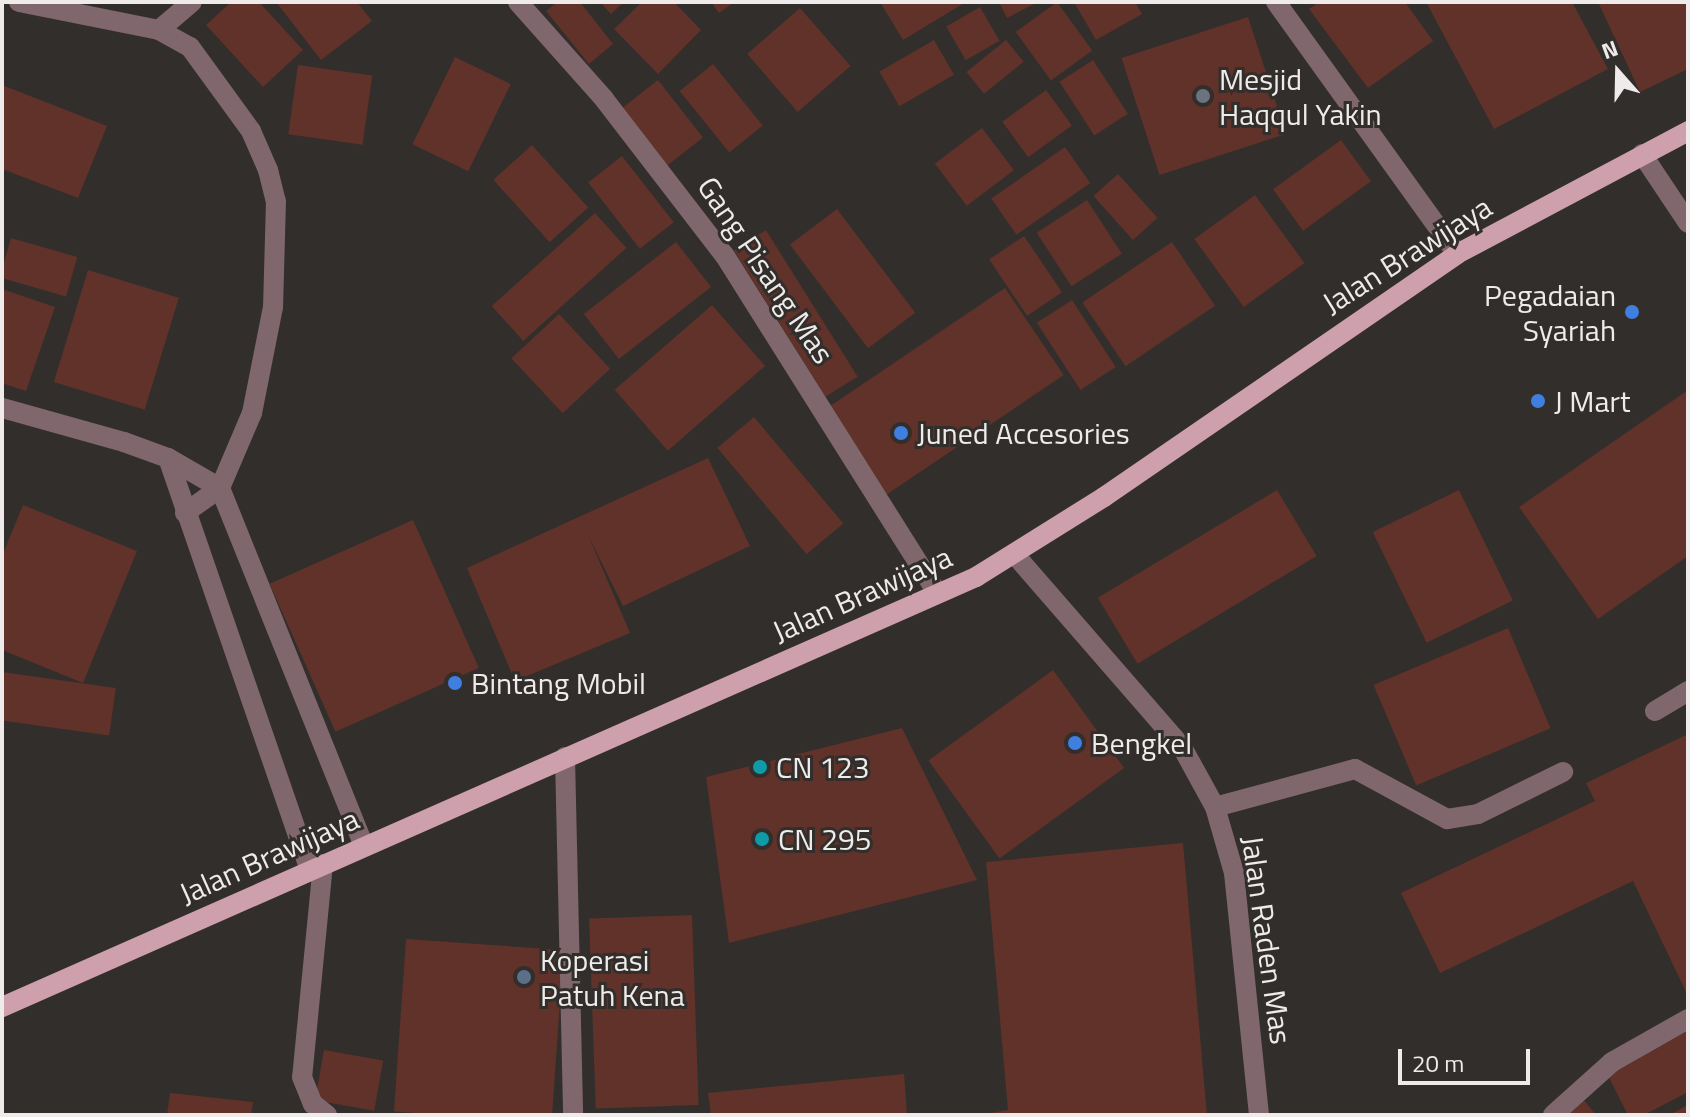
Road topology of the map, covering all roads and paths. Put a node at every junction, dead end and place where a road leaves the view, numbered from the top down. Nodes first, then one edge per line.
1 (19, 2) edge
2 (192, 2) edge
3 (518, 2) edge
4 (1276, 2) edge
5 (159, 30) junction
6 (1688, 131) edge
7 (1642, 154) junction
8 (1688, 223) edge
9 (1457, 254) junction
10 (2, 408) edge
11 (168, 458) junction
12 (220, 488) junction
13 (185, 513) junction
14 (1016, 556) junction
15 (937, 593) junction
16 (1688, 691) edge
17 (1655, 711) dead end
18 (565, 757) junction
19 (1563, 772) dead end
20 (1215, 807) junction
21 (364, 846) junction
22 (316, 868) junction
23 (2, 1007) edge
24 (1688, 1019) edge
25 (327, 1115) edge
26 (573, 1115) edge
27 (1259, 1115) edge
28 (1553, 1115) edge

1 - 5 street
2 - 5 street
3 - 15 street, Gang Pisang Mas
4 - 9 street
5 - 12 street
6 - 7 main road, Jalan Brawijaya
7 - 8 street
7 - 9 main road, Jalan Brawijaya
9 - 14 main road, Jalan Brawijaya
10 - 11 street
11 - 12 street
11 - 13 street
12 - 13 street
12 - 21 street
13 - 22 street
14 - 15 main road, Jalan Brawijaya
14 - 20 street, Jalan Raden Mas
15 - 18 main road, Jalan Brawijaya
16 - 17 street
18 - 21 main road, Jalan Brawijaya
18 - 26 street
19 - 20 street
20 - 27 street, Jalan Raden Mas
21 - 22 main road, Jalan Brawijaya
22 - 23 main road, Jalan Brawijaya
22 - 25 street
24 - 28 street

